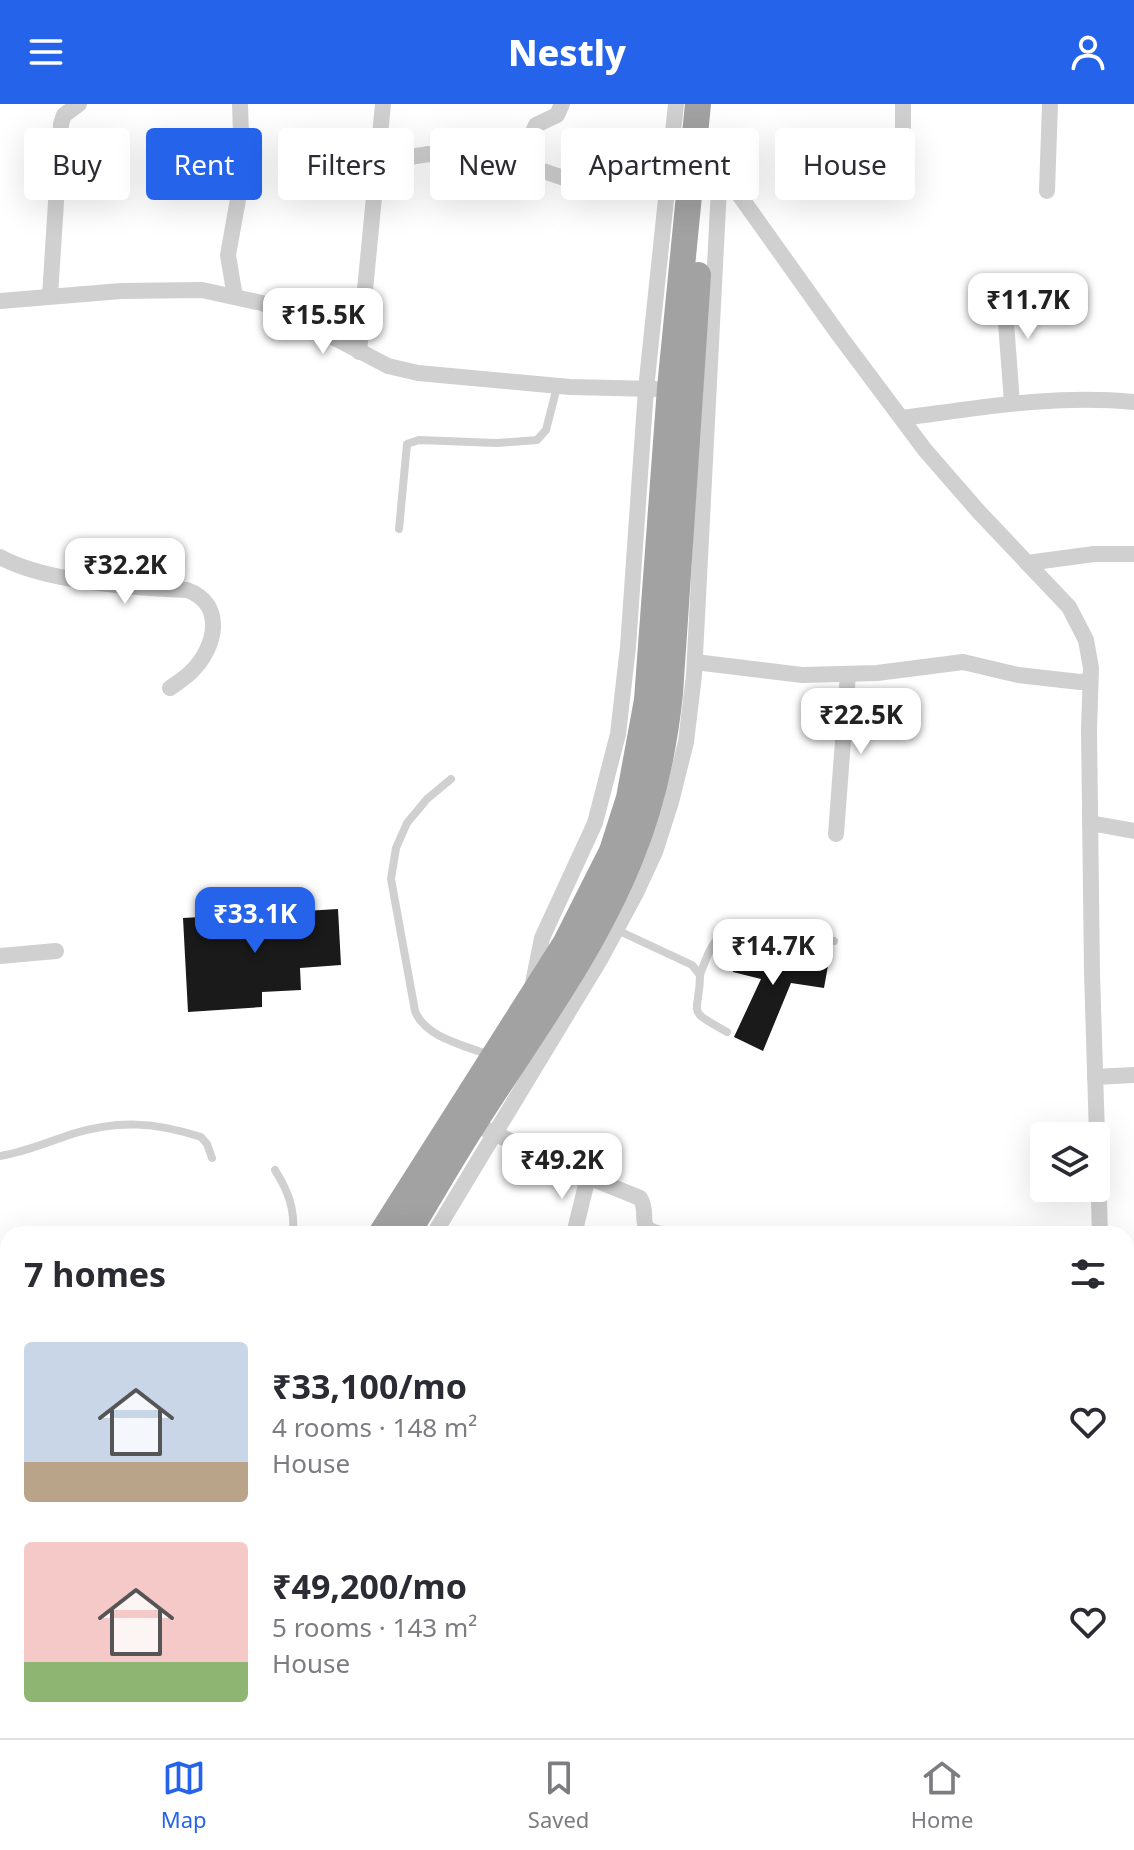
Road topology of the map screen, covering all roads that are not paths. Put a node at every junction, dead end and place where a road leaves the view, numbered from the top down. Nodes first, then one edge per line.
1 (79, 104) edge
2 (240, 104) edge
3 (383, 104) edge
4 (562, 104) edge
5 (676, 104) edge
6 (698, 104) edge
7 (713, 104) edge
8 (903, 104) edge
9 (1050, 104) edge
10 (380, 128) edge
11 (535, 128) edge
12 (713, 128) edge
13 (903, 128) edge
14 (1047, 191) dead end
15 (372, 200) edge
16 (709, 200) edge
17 (711, 200) edge
18 (745, 200) edge
19 (1003, 282) dead end
20 (50, 296) junction
21 (235, 297) junction
22 (0, 301) edge
23 (359, 352) junction
24 (557, 386) junction
25 (658, 389) junction
26 (1134, 402) edge
27 (1012, 403) junction
28 (902, 418) junction
29 (399, 529) dead end
30 (1134, 554) edge
31 (0, 557) edge
32 (1027, 563) junction
33 (695, 662) junction
34 (848, 674) junction
35 (1090, 681) junction
36 (170, 688) dead end
37 (451, 779) dead end
38 (1090, 823) junction
39 (1134, 831) edge
40 (836, 834) dead end
41 (617, 930) junction
42 (834, 941) dead end
43 (56, 951) dead end
44 (0, 956) edge
45 (700, 975) junction
46 (727, 1032) dead end
47 (494, 1057) junction
48 (1134, 1075) edge
49 (1095, 1077) junction
50 (474, 1125) junction
51 (0, 1156) edge
52 (212, 1158) dead end
53 (275, 1170) dead end
54 (588, 1177) junction
55 (293, 1226) edge
56 (388, 1226) edge
57 (412, 1226) edge
58 (437, 1226) edge
59 (576, 1226) edge
60 (647, 1226) edge
61 (1100, 1226) edge

1 - 20 street
2 - 21 street
3 - 10 street
4 - 11 street
5 - 25 street
6 - 25 highway
7 - 12 highway
8 - 13 street
9 - 14 street
15 - 23 street
16 - 50 highway
17 - 33 street
18 - 28 street
19 - 27 street
20 - 21 street
20 - 22 street
21 - 23 street
23 - 24 street
24 - 25 street
24 - 29 lane
25 - 47 highway
26 - 27 street
27 - 28 street
28 - 32 street
30 - 32 street
31 - 36 street
32 - 35 street
33 - 34 street
33 - 41 street
34 - 35 street
34 - 40 street
35 - 38 street
37 - 47 lane
38 - 39 street
38 - 49 street
41 - 45 lane
41 - 50 street
42 - 45 lane
43 - 44 street
45 - 46 lane
47 - 50 highway
48 - 49 street
49 - 61 street
50 - 54 street
50 - 56 highway
50 - 57 highway
50 - 58 street
51 - 52 lane
53 - 55 lane
54 - 59 street
54 - 60 street

